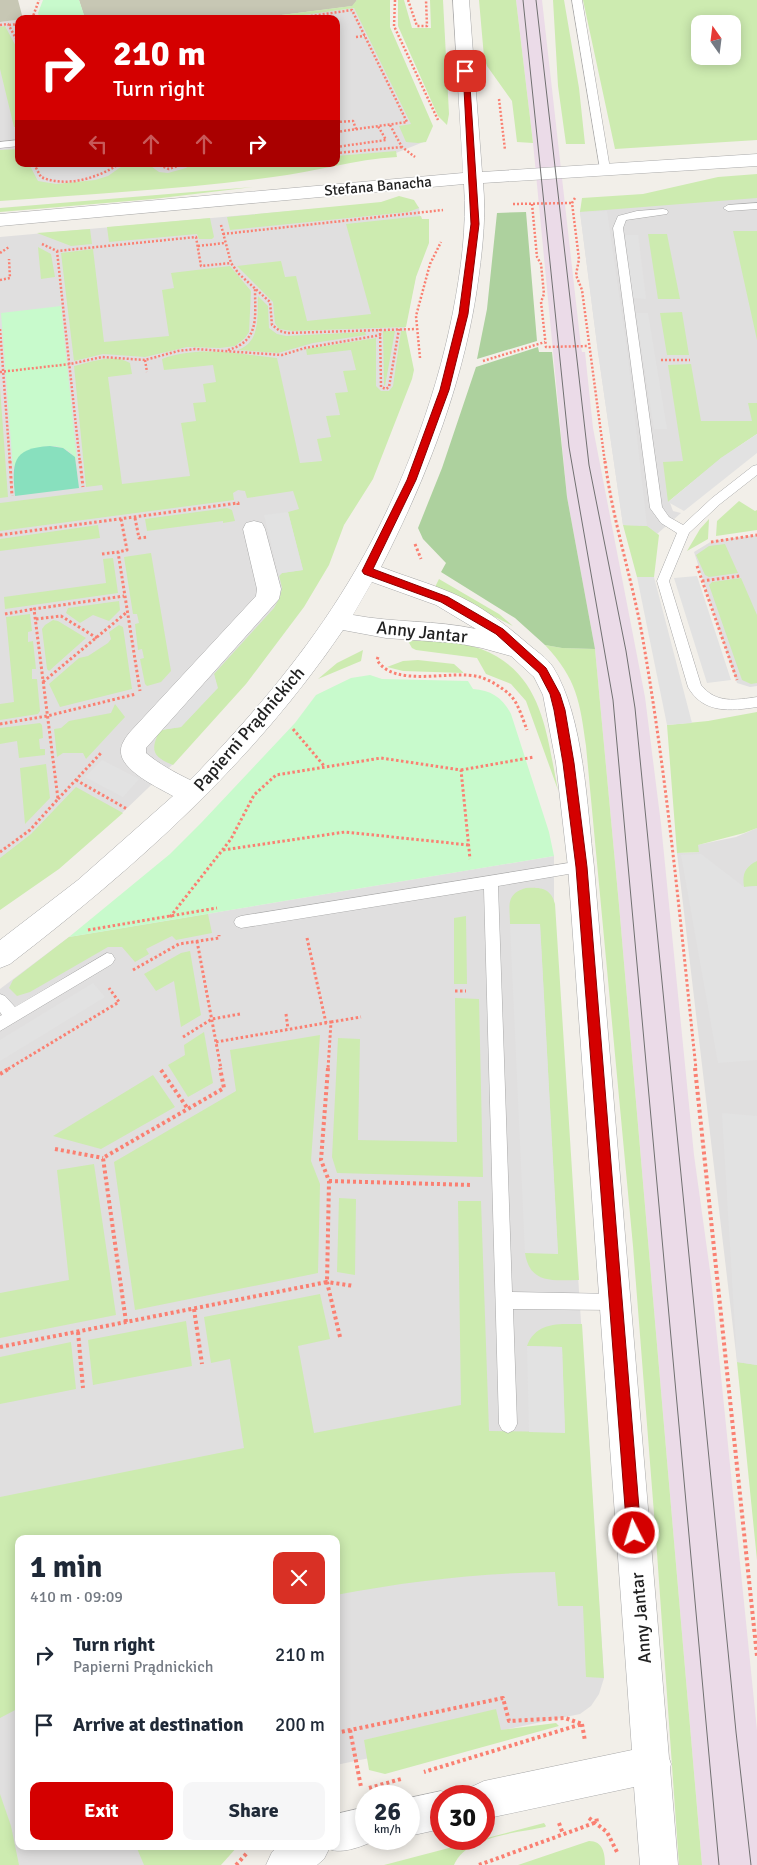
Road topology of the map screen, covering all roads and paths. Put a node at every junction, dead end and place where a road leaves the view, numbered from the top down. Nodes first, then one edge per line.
1 (40, 0) edge
2 (395, 0) edge
3 (408, 0) edge
4 (426, 0) edge
5 (461, 0) edge
6 (577, 0) edge
7 (34, 15) edge
8 (318, 15) edge
9 (15, 24) edge
10 (0, 25) edge
11 (9, 25) junction
12 (15, 36) edge
13 (364, 36) junction
14 (356, 37) dead end
15 (497, 94) dead end
16 (438, 120) dead end
17 (340, 122) edge
18 (390, 125) junction
19 (378, 126) junction
20 (356, 129) junction
21 (340, 131) edge
22 (15, 143) edge
23 (0, 145) edge
24 (340, 146) edge
25 (340, 153) edge
26 (507, 153) dead end
27 (757, 160) edge
28 (36, 167) edge
29 (114, 167) edge
30 (161, 167) edge
31 (176, 167) edge
32 (605, 169) junction
33 (472, 178) junction
34 (757, 206) edge
35 (728, 208) dead end
36 (443, 210) dead end
37 (663, 212) dead end
38 (0, 220) edge
39 (220, 220) dead end
40 (223, 234) junction
41 (225, 243) junction
42 (198, 246) junction
43 (71, 249) dead end
44 (57, 251) dead end
45 (9, 259) dead end
46 (231, 263) junction
47 (0, 280) edge
48 (256, 288) junction
49 (0, 329) edge
50 (380, 329) junction
51 (399, 329) junction
52 (416, 329) dead end
53 (381, 335) junction
54 (545, 342) junction
55 (588, 346) junction
56 (222, 351) junction
57 (145, 360) junction
58 (660, 360) dead end
59 (690, 360) dead end
60 (479, 362) dead end
61 (70, 364) junction
62 (2, 372) edge
63 (147, 372) dead end
64 (757, 469) edge
65 (83, 487) dead end
66 (12, 496) dead end
67 (135, 518) junction
68 (121, 519) junction
69 (247, 520) joint
70 (684, 531) junction
71 (0, 535) edge
72 (757, 536) edge
73 (148, 537) dead end
74 (706, 545) dead end
75 (118, 552) junction
76 (102, 554) dead end
77 (697, 565) dead end
78 (367, 571) junction
79 (740, 576) dead end
80 (702, 581) junction
81 (124, 596) junction
82 (34, 609) junction
83 (127, 612) junction
84 (5, 614) dead end
85 (36, 619) junction
86 (337, 620) junction
87 (97, 638) junction
88 (377, 660) dead end
89 (533, 662) junction
90 (43, 682) junction
91 (737, 683) dead end
92 (757, 702) edge
93 (47, 716) junction
94 (288, 723) dead end
95 (0, 724) edge
96 (527, 730) dead end
97 (533, 748) dead end
98 (325, 767) junction
99 (461, 770) junction
100 (76, 780) dead end
101 (192, 794) junction
102 (136, 813) dead end
103 (469, 845) junction
104 (223, 850) junction
105 (0, 852) edge
106 (471, 865) dead end
107 (581, 867) junction
108 (491, 882) junction
109 (223, 907) dead end
110 (214, 909) junction
111 (170, 917) junction
112 (216, 918) dead end
113 (241, 922) dead end
114 (100, 928) dead end
115 (218, 928) dead end
116 (305, 932) dead end
117 (197, 941) junction
118 (0, 956) edge
119 (107, 959) dead end
120 (130, 972) dead end
121 (114, 981) dead end
122 (0, 1001) edge
123 (240, 1014) dead end
124 (286, 1014) dead end
125 (361, 1017) dead end
126 (7, 1020) edge
127 (212, 1020) junction
128 (329, 1023) junction
129 (288, 1029) junction
130 (183, 1037) dead end
131 (216, 1042) junction
132 (161, 1070) dead end
133 (0, 1074) edge
134 (188, 1109) junction
135 (55, 1149) dead end
136 (103, 1158) junction
137 (329, 1181) junction
138 (446, 1185) dead end
139 (327, 1282) junction
140 (354, 1286) dead end
141 (503, 1300) junction
142 (616, 1302) junction
143 (194, 1309) junction
144 (126, 1322) junction
145 (78, 1332) junction
146 (340, 1337) dead end
147 (0, 1347) edge
148 (202, 1364) dead end
149 (83, 1388) dead end
150 (508, 1424) dead end
151 (757, 1656) edge
152 (350, 1730) junction
153 (340, 1732) edge
154 (652, 1764) junction
155 (417, 1774) dead end
156 (408, 1776) dead end
157 (361, 1785) edge
158 (378, 1785) edge
159 (495, 1798) edge
160 (585, 1815) dead end
161 (597, 1822) junction
162 (355, 1829) edge
163 (340, 1832) edge
164 (249, 1850) edge
165 (306, 1850) edge
166 (618, 1860) dead end
167 (236, 1865) edge
168 (285, 1865) edge
169 (479, 1865) edge
170 (659, 1865) edge

1 - 7 path
2 - 16 path
3 - 4 path
5 - 33 street, Papierni Prądnickich
6 - 32 lane
8 - 13 path
9 - 11 path
10 - 11 path
11 - 12 path
13 - 14 path
13 - 18 path
15 - 26 path
17 - 20 path
18 - 19 path
18 - 25 path
19 - 20 path
19 - 24 path
20 - 21 path
22 - 23 lane
27 - 32 street, Stefana Banacha
28 - 29 path
30 - 31 path
32 - 33 street, Stefana Banacha
33 - 38 street, Stefana Banacha
33 - 78 street, Papierni Prądnickich
34 - 35 lane
36 - 40 path
37 - 70 lane
39 - 40 path
40 - 41 path
41 - 42 path
41 - 46 path
42 - 43 path
42 - 46 path
44 - 61 path
45 - 47 path
46 - 48 path
48 - 50 path
48 - 56 path
49 - 62 path
50 - 51 path
50 - 53 path
51 - 52 path
51 - 53 path
53 - 56 path
54 - 55 path
54 - 55 path
54 - 60 path
55 - 151 path
56 - 57 path
57 - 61 path
57 - 63 path
58 - 59 path
61 - 62 path
61 - 65 path
62 - 66 path
64 - 70 lane
67 - 68 path
67 - 69 path
67 - 73 path
68 - 71 path
68 - 75 path
69 - 101 street
70 - 92 lane
72 - 74 path
75 - 76 path
75 - 81 path
77 - 80 path
78 - 86 street, Papierni Prądnickich
78 - 89 street, Anny Jantar
79 - 80 path
80 - 91 path
81 - 82 path
81 - 83 path
82 - 84 path
82 - 85 path
83 - 87 path
83 - 93 path
85 - 87 path
85 - 90 path
86 - 89 street, Anny Jantar
86 - 101 street, Papierni Prądnickich
87 - 90 path
88 - 96 path
89 - 107 street, Anny Jantar
90 - 93 path
93 - 95 path
93 - 105 path
94 - 98 path
97 - 99 path
98 - 99 path
98 - 104 path
99 - 103 path
100 - 102 path
101 - 118 street, Papierni Prądnickich
103 - 104 path
103 - 106 path
104 - 111 path
107 - 108 lane
107 - 142 street, Anny Jantar
108 - 113 lane
108 - 141 lane
109 - 110 path
110 - 111 path
110 - 112 path
111 - 114 path
115 - 117 path
116 - 128 path
117 - 120 path
117 - 127 path
119 - 126 lane
121 - 133 path
122 - 126 lane
123 - 127 path
124 - 129 path
125 - 128 path
127 - 130 path
127 - 131 path
128 - 129 path
128 - 137 path
129 - 131 path
131 - 134 path
132 - 134 path
134 - 136 path
135 - 136 path
136 - 144 path
137 - 138 path
137 - 139 path
139 - 140 path
139 - 143 path
139 - 146 path
141 - 142 lane
141 - 150 lane
142 - 154 street, Anny Jantar
143 - 144 path
143 - 148 path
144 - 145 path
145 - 147 path
145 - 149 path
152 - 153 path
152 - 155 path
152 - 157 path
154 - 159 street
154 - 170 street, Anny Jantar
156 - 158 path
160 - 161 path
161 - 166 path
161 - 169 path
162 - 163 street
164 - 167 path
165 - 168 street

